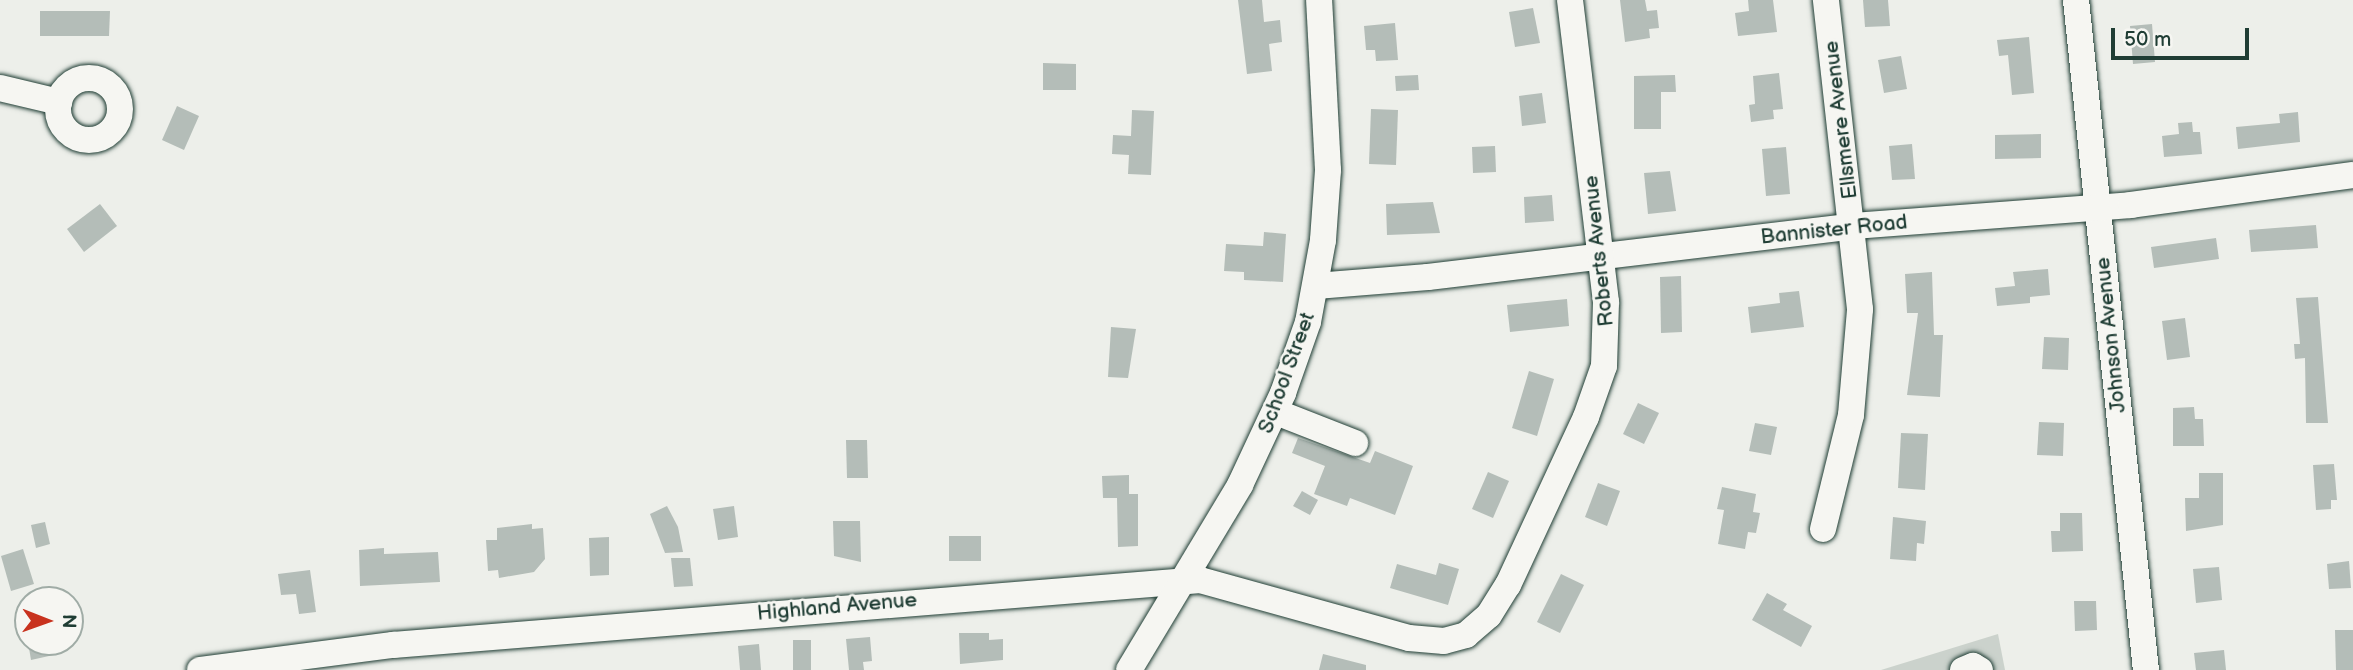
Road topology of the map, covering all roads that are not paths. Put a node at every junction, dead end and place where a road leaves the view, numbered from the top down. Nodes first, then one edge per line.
1 (1320, 0) edge
2 (1570, 0) edge
3 (1826, 0) edge
4 (2076, 0) edge
5 (0, 88) edge
6 (59, 102) dead end
7 (2352, 182) edge
8 (2097, 208) junction
9 (1853, 226) junction
10 (1601, 257) junction
11 (1316, 286) junction
12 (1276, 412) junction
13 (1355, 443) dead end
14 (1823, 529) dead end
15 (1184, 581) junction
16 (1466, 635) joint
17 (200, 670) edge
18 (1129, 670) edge
19 (1963, 670) edge
20 (1980, 670) edge
21 (2146, 670) edge

1 - 11 street, School Street
2 - 10 street, Roberts Avenue
3 - 9 street, Ellsmere Avenue
4 - 8 street, Johnson Avenue
5 - 6 street
7 - 8 street, Bannister Road
8 - 9 street, Bannister Road
8 - 21 street, Johnson Avenue
9 - 10 street, Bannister Road
9 - 14 street, Ellsmere Avenue
10 - 11 street, Bannister Road
10 - 16 street, Roberts Avenue
11 - 12 street, School Street
12 - 13 street
12 - 15 street, School Street
15 - 16 street, Highland Avenue
15 - 17 street, Highland Avenue
15 - 18 street, School Street
19 - 20 street

